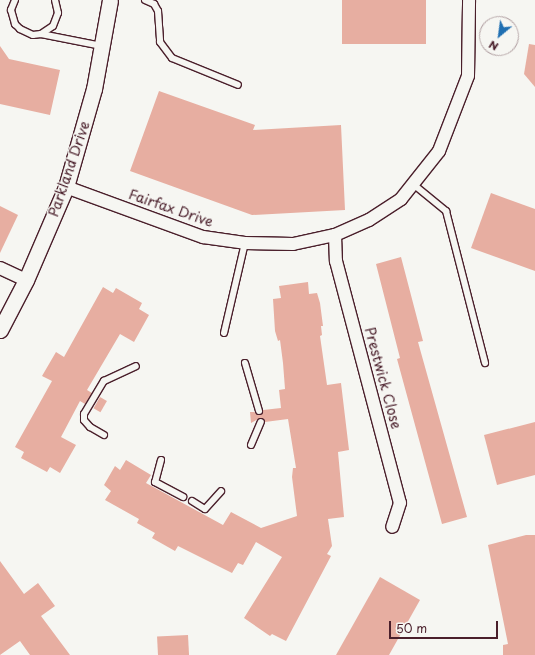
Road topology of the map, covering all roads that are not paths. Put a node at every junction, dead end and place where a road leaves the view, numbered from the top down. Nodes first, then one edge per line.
1 (15, 0) edge
2 (55, 0) edge
3 (110, 0) edge
4 (145, 0) edge
5 (469, 0) edge
6 (41, 34) junction
7 (104, 46) junction
8 (238, 84) dead end
9 (413, 184) junction
10 (66, 187) junction
11 (335, 235) junction
12 (245, 244) junction
13 (0, 268) edge
14 (26, 280) junction
15 (0, 330) edge
16 (224, 333) dead end
17 (245, 363) dead end
18 (485, 363) dead end
19 (136, 366) dead end
20 (259, 411) dead end
21 (261, 422) dead end
22 (104, 435) dead end
23 (251, 445) dead end
24 (161, 460) dead end
25 (221, 491) dead end
26 (183, 497) dead end
27 (192, 502) dead end
28 (392, 527) dead end

1 - 6 lane
2 - 6 lane
3 - 7 street, Parkland Drive
4 - 8 lane
5 - 9 street, Fairfax Drive
6 - 7 lane
7 - 10 street, Parkland Drive
9 - 11 street, Fairfax Drive
9 - 18 lane
10 - 12 street, Fairfax Drive
10 - 14 street, Parkland Drive
11 - 12 street, Fairfax Drive
11 - 28 street, Prestwick Close
12 - 16 lane
13 - 14 street
14 - 15 street, Parkland Drive
17 - 20 lane
19 - 22 lane
21 - 23 lane
24 - 26 lane
25 - 27 lane

